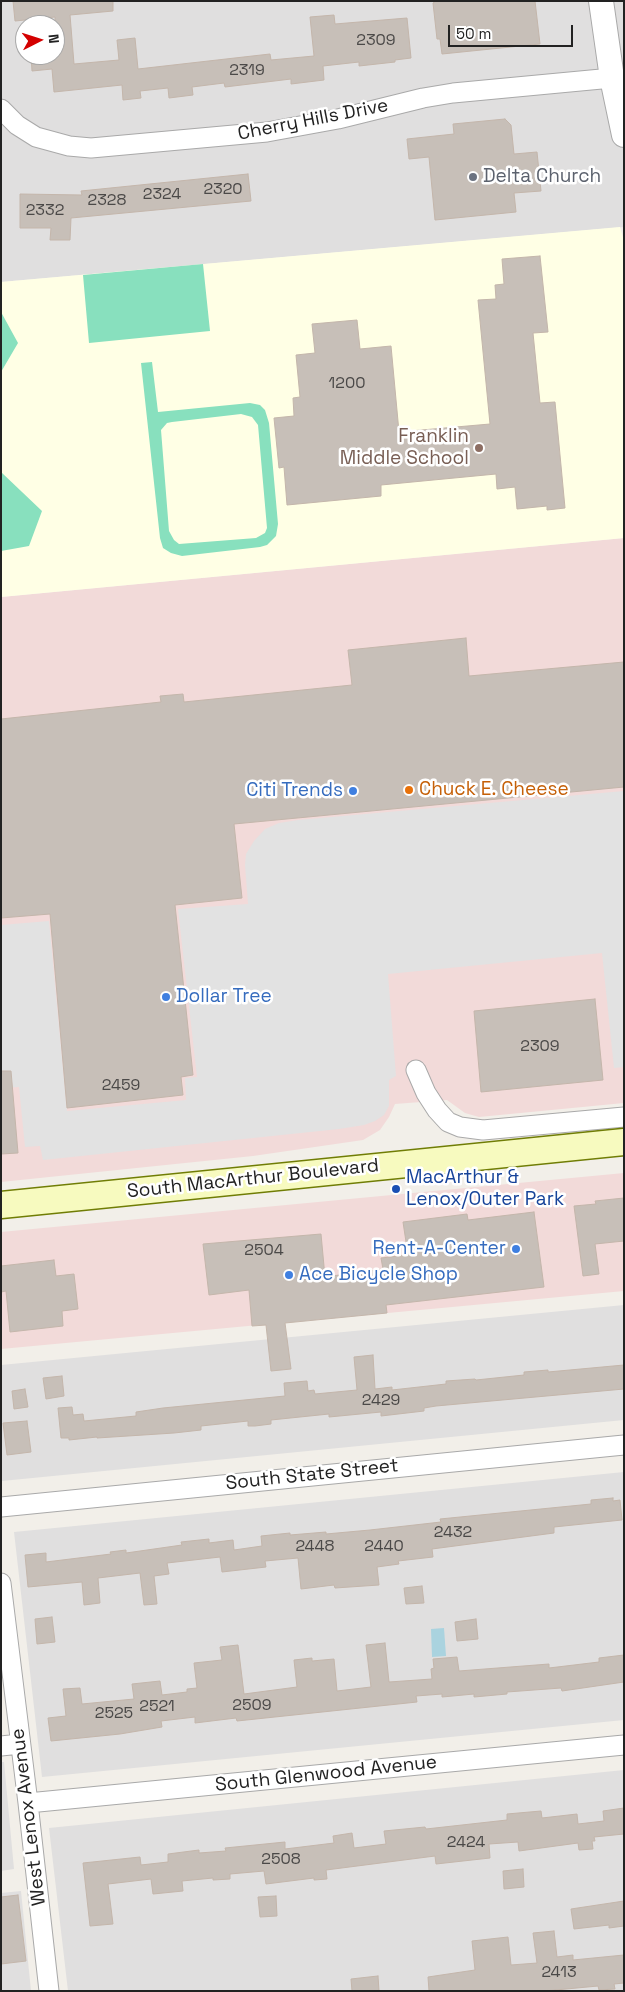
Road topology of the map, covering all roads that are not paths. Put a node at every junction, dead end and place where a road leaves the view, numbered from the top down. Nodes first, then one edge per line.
1 (600, 1) edge
2 (612, 78) junction
3 (1, 109) edge
4 (624, 135) edge
5 (416, 1070) dead end
6 (624, 1116) edge
7 (624, 1142) edge
8 (1, 1205) edge
9 (624, 1445) edge
10 (1, 1507) edge
11 (1, 1583) edge
12 (20, 1744) junction
13 (624, 1745) edge
14 (1, 1746) edge
15 (28, 1804) junction
16 (49, 1991) edge

1 - 2 street
2 - 3 street, Cherry Hills Drive
2 - 4 street
5 - 6 street
7 - 8 main road, South MacArthur Boulevard
9 - 10 street, South State Street
11 - 12 street, West Lenox Avenue
12 - 14 street
12 - 15 street, West Lenox Avenue
13 - 15 street, South Glenwood Avenue
15 - 16 street, West Lenox Avenue

